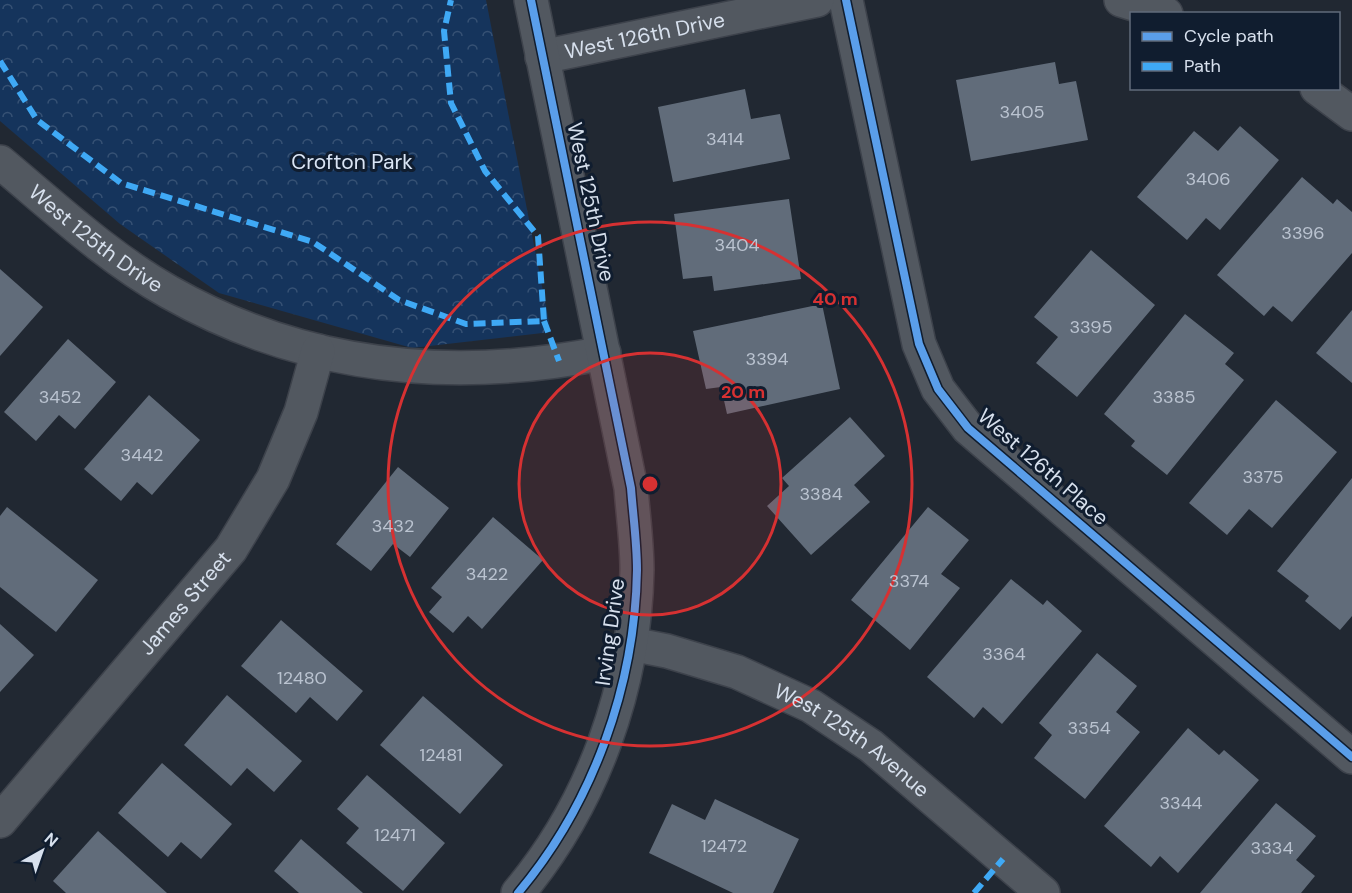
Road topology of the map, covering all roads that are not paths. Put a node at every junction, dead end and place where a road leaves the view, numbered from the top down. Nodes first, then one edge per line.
1 (531, 0) edge
2 (817, 0) edge
3 (846, 0) edge
4 (1121, 0) edge
5 (1160, 12) edge
6 (542, 57) junction
7 (1320, 90) edge
8 (1352, 114) edge
9 (0, 162) edge
10 (318, 351) junction
11 (604, 353) junction
12 (631, 644) junction
13 (1352, 757) edge
14 (0, 821) edge
15 (518, 893) edge
16 (1043, 893) edge

1 - 6 street, West 125th Drive
2 - 6 street, West 126th Drive
3 - 13 street, West 126th Place
4 - 5 street
6 - 11 street, West 125th Drive
7 - 8 street
9 - 10 street, West 125th Drive
10 - 11 street, West 125th Drive
10 - 14 street, James Street
11 - 12 street, Irving Drive
12 - 15 street, Irving Drive
12 - 16 street, West 125th Avenue

